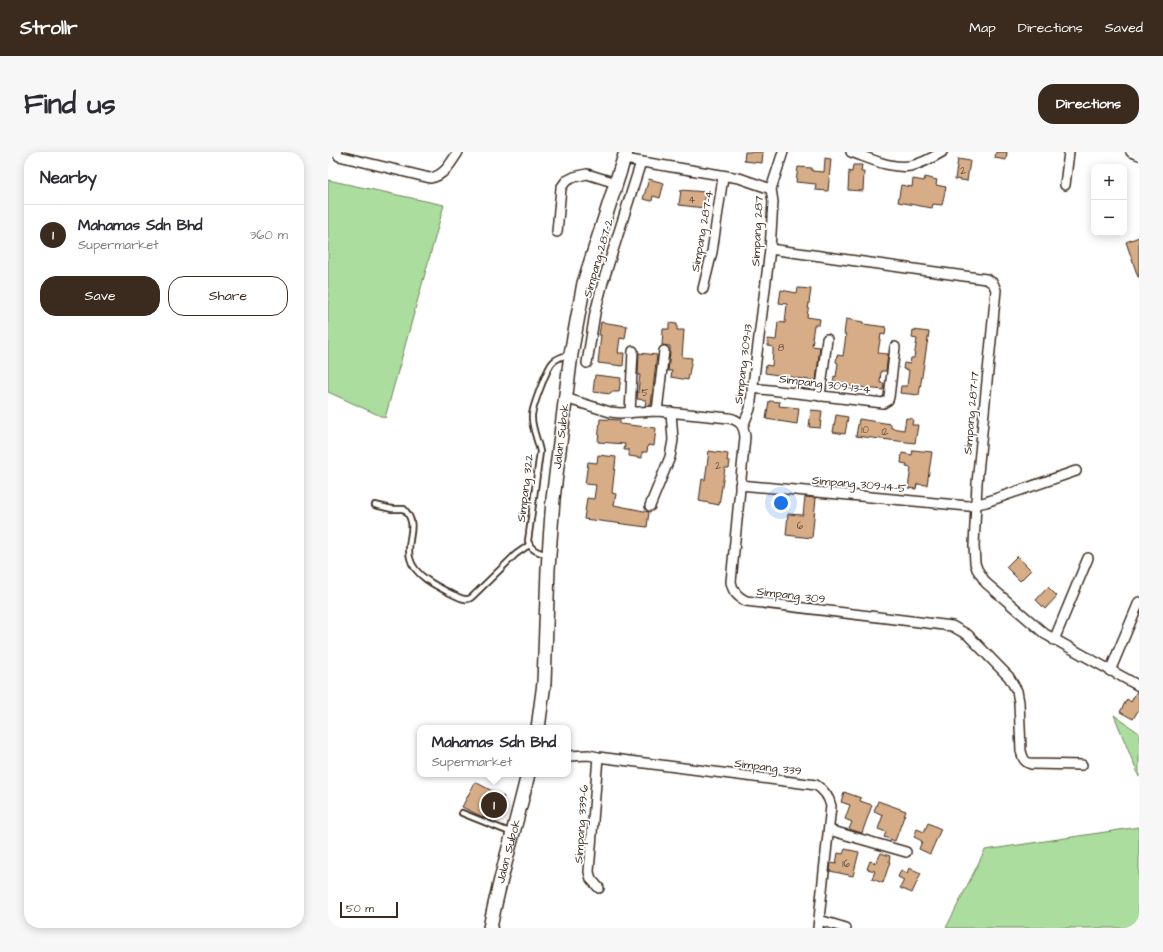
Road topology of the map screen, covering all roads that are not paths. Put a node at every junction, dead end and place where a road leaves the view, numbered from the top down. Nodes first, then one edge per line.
1 (336, 152) edge
2 (458, 152) edge
3 (782, 152) edge
4 (851, 152) edge
5 (942, 152) edge
6 (1069, 152) edge
7 (1131, 152) edge
8 (625, 155) edge
9 (1139, 155) edge
10 (641, 162) junction
11 (723, 177) junction
12 (616, 183) junction
13 (1064, 185) dead end
14 (771, 189) junction
15 (557, 232) dead end
16 (770, 249) junction
17 (703, 289) dead end
18 (762, 304) joint
19 (827, 339) dead end
20 (895, 347) dead end
21 (633, 351) dead end
22 (664, 351) dead end
23 (571, 354) junction
24 (586, 363) dead end
25 (752, 388) junction
26 (820, 396) junction
27 (565, 398) junction
28 (657, 411) junction
29 (630, 412) junction
30 (671, 412) junction
31 (743, 426) junction
32 (1076, 471) dead end
33 (740, 485) junction
34 (977, 504) junction
35 (375, 505) dead end
36 (650, 506) dead end
37 (529, 545) junction
38 (549, 556) junction
39 (1088, 558) dead end
40 (1139, 602) edge
41 (1054, 640) junction
42 (1110, 671) junction
43 (1139, 686) edge
44 (538, 725) edge
45 (571, 756) edge
46 (598, 757) junction
47 (1082, 765) dead end
48 (527, 777) edge
49 (462, 813) dead end
50 (829, 830) junction
51 (514, 834) junction
52 (906, 852) dead end
53 (599, 888) dead end
54 (818, 924) edge
55 (490, 928) edge
56 (846, 928) edge

1 - 2 street
3 - 14 street
4 - 5 street
6 - 13 street
7 - 9 street
8 - 10 street, Simpang 287
8 - 12 main road, Jalan Subok
10 - 11 street, Simpang 287
10 - 24 street, Simpang 287-2
11 - 14 street, Simpang 287
11 - 17 street, Simpang 287-4
12 - 15 street
12 - 23 main road, Jalan Subok
14 - 16 street, Simpang 287
16 - 18 street, Simpang 287
16 - 34 street, Simpang 287-17
18 - 25 street, Simpang 309-13
19 - 26 street
20 - 26 street, Simpang 309-13-4
21 - 29 street
22 - 28 street
23 - 27 main road, Jalan Subok
23 - 37 lane, Simpang 322
25 - 26 street, Simpang 309-13-4
25 - 31 street, Simpang 309-13
27 - 29 street
27 - 38 main road, Jalan Subok
28 - 29 street
28 - 30 street
30 - 31 street
30 - 36 street
31 - 33 street, Simpang 309
32 - 34 street, Simpang 309-14-5
33 - 34 street, Simpang 309-14-5
33 - 47 street, Simpang 309
34 - 41 street, Simpang 287-17
35 - 37 lane
37 - 38 lane
38 - 44 main road, Jalan Subok
39 - 41 street
40 - 42 street
41 - 42 street, Simpang 287-17
42 - 43 street, Simpang 287-17
45 - 46 street, Simpang 339
46 - 50 street, Simpang 339
46 - 53 street, Simpang 339-6
48 - 51 main road, Jalan Subok
49 - 51 lane
50 - 52 street
50 - 54 street, Simpang 339
51 - 55 main road, Jalan Subok
54 - 56 street

